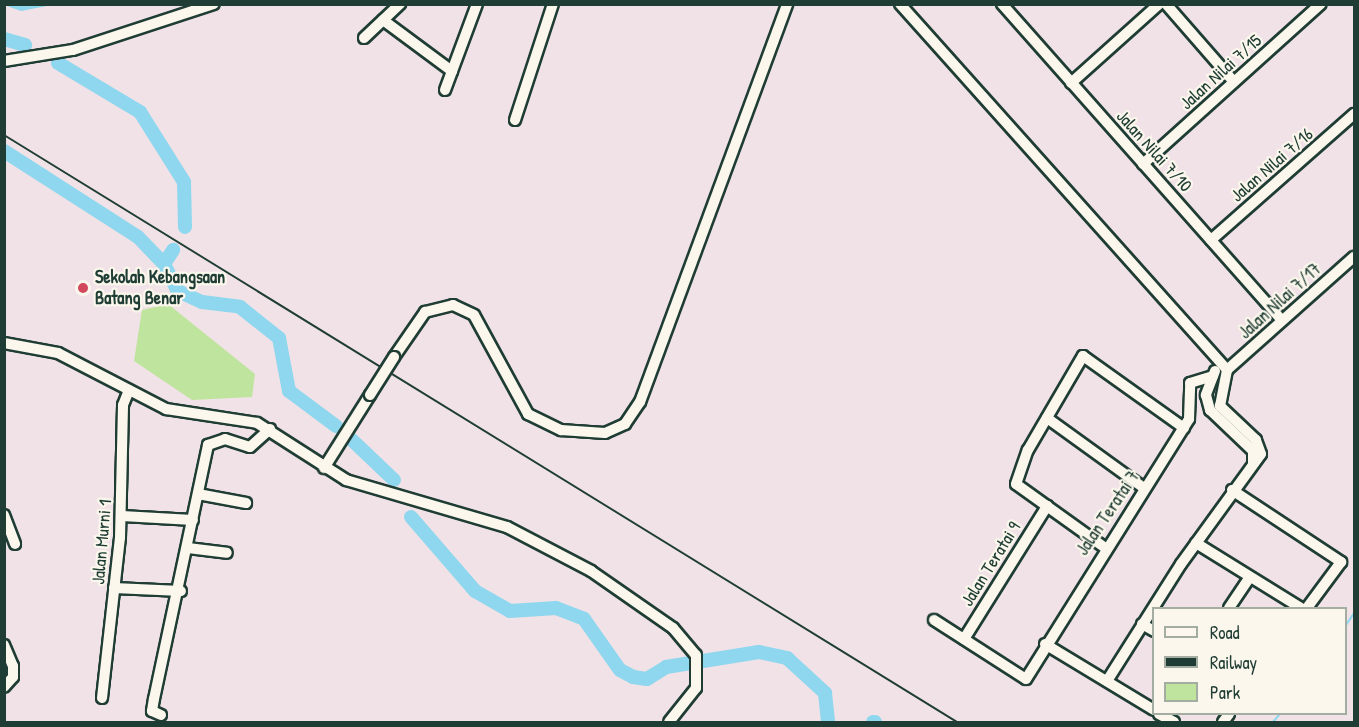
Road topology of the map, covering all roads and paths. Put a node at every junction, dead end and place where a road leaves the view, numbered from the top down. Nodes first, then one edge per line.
1 (214, 4) edge
2 (400, 4) edge
3 (477, 4) edge
4 (553, 4) edge
5 (788, 4) edge
6 (900, 4) edge
7 (1159, 4) edge
8 (1166, 4) edge
9 (1003, 5) edge
10 (1314, 7) edge
11 (383, 20) junction
12 (364, 38) dead end
13 (4, 61) edge
14 (452, 71) junction
15 (1234, 82) junction
16 (1071, 83) junction
17 (446, 90) dead end
18 (1354, 114) edge
19 (515, 120) dead end
20 (1143, 164) junction
21 (1211, 240) junction
22 (1354, 257) edge
23 (1282, 320) junction
24 (4, 343) edge
25 (1219, 361) junction
26 (1227, 370) junction
27 (1213, 376) junction
28 (129, 390) junction
29 (1047, 418) junction
30 (1184, 428) junction
31 (270, 429) junction
32 (334, 452) junction
33 (305, 454) junction
34 (1253, 464) junction
35 (324, 468) junction
36 (346, 480) junction
37 (1144, 488) junction
38 (1232, 490) junction
39 (198, 494) junction
40 (246, 503) dead end
41 (1047, 506) junction
42 (4, 515) edge
43 (122, 516) junction
44 (193, 520) junction
45 (1196, 543) junction
46 (15, 544) dead end
47 (1104, 547) junction
48 (188, 548) junction
49 (227, 553) dead end
50 (1248, 578) junction
51 (114, 588) junction
52 (181, 591) junction
53 (1153, 607) edge
54 (1230, 607) edge
55 (1299, 607) edge
56 (1308, 607) edge
57 (1152, 609) edge
58 (934, 620) dead end
59 (1142, 624) junction
60 (1152, 630) edge
61 (964, 639) junction
62 (1045, 644) junction
63 (4, 645) edge
64 (1107, 681) junction
65 (4, 687) edge
66 (102, 698) dead end
67 (1152, 709) edge
68 (161, 715) dead end
69 (1161, 715) edge
70 (669, 723) edge
71 (1174, 723) edge

1 - 13 street
2 - 11 street
3 - 14 street
4 - 19 street
5 - 32 street, bridge
6 - 25 street
7 - 16 street
8 - 15 street
9 - 16 street, Jalan Nilai 7/10
10 - 15 street, Jalan Nilai 7/15
11 - 12 street
11 - 14 street
14 - 17 street
15 - 20 street, Jalan Nilai 7/15
16 - 20 street, Jalan Nilai 7/10
18 - 21 street, Jalan Nilai 7/16
20 - 21 street, Jalan Nilai 7/10
21 - 23 street, Jalan Nilai 7/10
22 - 23 street, Jalan Nilai 7/17
23 - 26 street, Jalan Nilai 7/17
24 - 28 street
25 - 26 street
25 - 27 street
26 - 34 street
27 - 30 street, Jalan Teratai 7
27 - 34 street
28 - 31 street
28 - 43 street, Jalan Murni 1
29 - 30 street
29 - 37 street
29 - 41 street
30 - 37 street, Jalan Teratai 7
31 - 33 street
31 - 39 street
32 - 33 street
32 - 35 street
32 - 36 street
33 - 35 street
34 - 38 street
35 - 36 street
36 - 70 street
37 - 47 street, Jalan Teratai 7
38 - 45 street
38 - 56 street
39 - 40 street
39 - 44 street
41 - 47 street
41 - 61 street, Jalan Teratai 9
42 - 46 street
43 - 44 street
43 - 51 street, Jalan Murni 1
44 - 48 street
45 - 50 street
45 - 53 street
47 - 62 street, Jalan Teratai 7
48 - 49 street
48 - 52 street
50 - 54 street
50 - 55 street
51 - 52 street
51 - 66 street, Jalan Murni 1
52 - 68 street
57 - 59 street
58 - 61 street
59 - 60 street
59 - 64 street
61 - 62 street, Jalan Teratai 7
62 - 64 street
63 - 65 street
64 - 67 street
69 - 71 street

